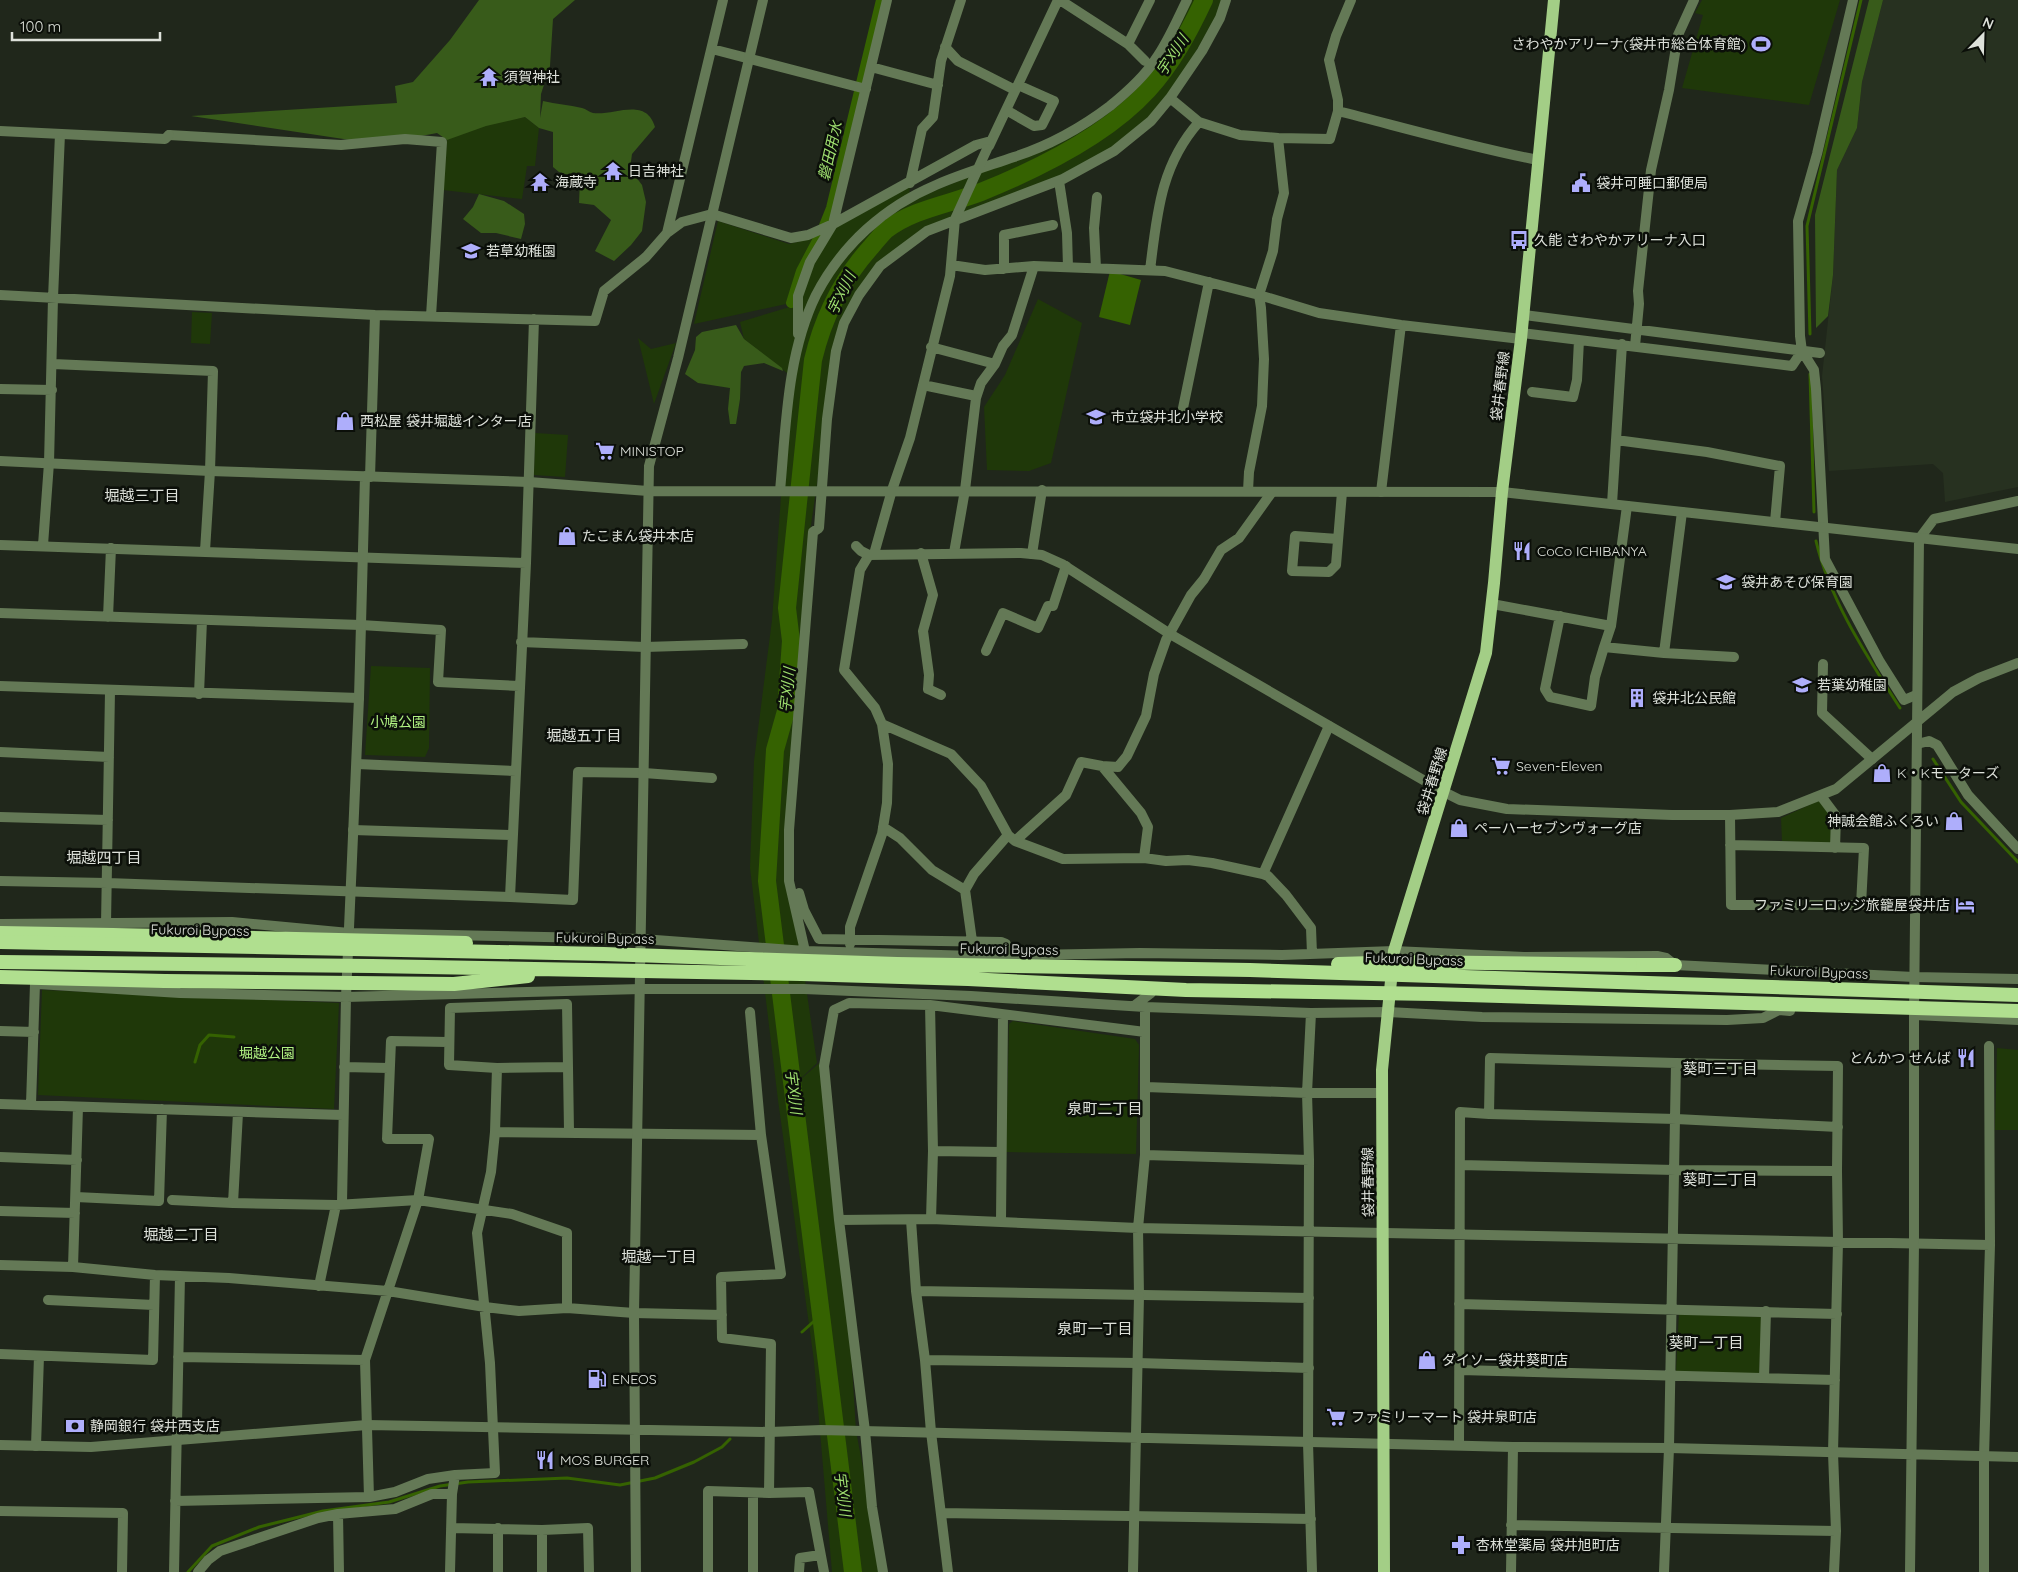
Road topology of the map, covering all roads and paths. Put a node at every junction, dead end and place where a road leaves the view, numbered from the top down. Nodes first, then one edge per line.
1 (723, 0) edge
2 (764, 0) edge
3 (887, 0) edge
4 (962, 0) edge
5 (1059, 0) edge
6 (1150, 0) edge
7 (1186, 0) edge
8 (1226, 0) edge
9 (1351, 0) edge
10 (1554, 0) edge
11 (1694, 0) edge
12 (1853, 0) edge
13 (1128, 44) junction
14 (946, 47) junction
15 (712, 49) junction
16 (749, 58) junction
17 (1145, 61) dead end
18 (871, 67) junction
19 (938, 84) junction
20 (1016, 87) junction
21 (866, 89) junction
22 (1170, 98) junction
23 (1006, 110) junction
24 (1338, 111) junction
25 (1199, 122) junction
26 (0, 131) edge
27 (60, 134) junction
28 (1278, 138) junction
29 (989, 145) junction
30 (1538, 160) junction
31 (910, 181) junction
32 (1059, 181) junction
33 (1097, 197) dead end
34 (908, 199) junction
35 (712, 214) junction
36 (954, 220) junction
37 (833, 224) junction
38 (1053, 225) dead end
39 (667, 233) junction
40 (951, 266) junction
41 (1034, 266) junction
42 (1068, 267) junction
43 (1096, 268) junction
44 (1004, 269) junction
45 (1150, 270) junction
46 (1209, 282) junction
47 (0, 295) edge
48 (1259, 295) junction
49 (53, 298) junction
50 (375, 315) junction
51 (1524, 315) junction
52 (431, 316) junction
53 (534, 319) junction
54 (1401, 326) junction
55 (1638, 330) junction
56 (1522, 336) junction
57 (1579, 340) junction
58 (1715, 340) junction
59 (1622, 344) junction
60 (799, 345) junction
61 (1635, 346) junction
62 (931, 347) junction
63 (1802, 351) junction
64 (1820, 353) dead end
65 (1713, 357) junction
66 (53, 364) junction
67 (995, 364) junction
68 (923, 386) junction
69 (0, 388) edge
70 (52, 390) junction
71 (1532, 392) dead end
72 (976, 396) junction
73 (1183, 408) dead end
74 (1616, 440) junction
75 (0, 461) edge
76 (49, 463) junction
77 (210, 472) junction
78 (368, 476) junction
79 (529, 482) junction
80 (892, 490) junction
81 (965, 490) junction
82 (1042, 490) junction
83 (648, 491) junction
84 (782, 491) junction
85 (1248, 491) junction
86 (822, 492) junction
87 (1272, 492) junction
88 (1342, 492) junction
89 (1381, 492) junction
90 (1502, 492) junction
91 (2018, 501) edge
92 (1612, 504) junction
93 (1627, 506) junction
94 (1682, 512) junction
95 (1775, 522) junction
96 (1822, 528) junction
97 (1919, 538) junction
98 (1338, 539) junction
99 (0, 545) edge
100 (43, 545) junction
101 (856, 546) dead end
102 (111, 548) junction
103 (2018, 550) edge
104 (205, 551) junction
105 (921, 553) junction
106 (954, 553) junction
107 (871, 554) junction
108 (1032, 554) junction
109 (362, 557) junction
110 (526, 563) junction
111 (1066, 566) junction
112 (1492, 604) junction
113 (0, 613) edge
114 (1560, 616) junction
115 (108, 617) junction
116 (202, 620) junction
117 (361, 625) junction
118 (1611, 626) junction
119 (1170, 634) junction
120 (521, 642) junction
121 (743, 644) dead end
122 (1604, 646) junction
123 (645, 647) junction
124 (986, 651) dead end
125 (1664, 653) junction
126 (1734, 657) dead end
127 (2018, 663) edge
128 (1823, 664) dead end
129 (0, 686) edge
130 (520, 686) junction
131 (110, 691) junction
132 (199, 694) junction
133 (941, 695) dead end
134 (1916, 695) junction
135 (359, 698) junction
136 (1917, 722) junction
137 (882, 724) junction
138 (1329, 726) junction
139 (1917, 744) junction
140 (0, 752) edge
141 (109, 757) junction
142 (1872, 760) junction
143 (357, 764) junction
144 (1102, 766) junction
145 (516, 771) junction
146 (644, 773) junction
147 (712, 778) dead end
148 (1444, 792) junction
149 (1821, 796) junction
150 (1730, 815) junction
151 (0, 817) edge
152 (108, 820) junction
153 (883, 826) junction
154 (353, 830) junction
155 (513, 835) junction
156 (1011, 838) junction
157 (1730, 846) junction
158 (1835, 848) junction
159 (2018, 849) edge
160 (1144, 858) junction
161 (1262, 874) junction
162 (0, 881) edge
163 (789, 881) junction
164 (107, 883) junction
165 (965, 890) junction
166 (350, 891) junction
167 (510, 897) junction
168 (0, 924) edge
169 (106, 924) junction
170 (0, 933) edge
171 (349, 933) junction
172 (642, 939) junction
173 (850, 941) junction
174 (972, 941) junction
175 (0, 942) edge
176 (805, 951) junction
177 (1394, 951) junction
178 (1140, 953) junction
179 (1312, 954) junction
180 (1008, 955) junction
181 (663, 956) junction
182 (0, 962) edge
183 (1153, 963) dead end
184 (1674, 965) junction
185 (1250, 970) junction
186 (663, 971) junction
187 (0, 977) edge
188 (1914, 977) junction
189 (2018, 978) edge
190 (35, 984) junction
191 (641, 989) junction
192 (1186, 990) junction
193 (1151, 993) dead end
194 (2018, 995) edge
195 (346, 997) junction
196 (930, 1005) junction
197 (1134, 1006) junction
198 (1145, 1007) junction
199 (1779, 1010) junction
200 (2018, 1011) edge
201 (750, 1012) dead end
202 (1388, 1012) junction
203 (1311, 1013) junction
204 (1003, 1015) junction
205 (1914, 1015) junction
206 (2018, 1020) edge
207 (0, 1031) edge
208 (34, 1032) junction
209 (1145, 1032) junction
210 (448, 1042) junction
211 (1989, 1046) dead end
212 (1676, 1064) junction
213 (344, 1067) junction
214 (568, 1067) junction
215 (389, 1068) junction
216 (497, 1068) junction
217 (1146, 1087) junction
218 (1307, 1093) junction
219 (1382, 1093) junction
220 (0, 1104) edge
221 (31, 1104) junction
222 (78, 1107) junction
223 (162, 1109) junction
224 (238, 1113) junction
225 (1489, 1114) junction
226 (343, 1115) junction
227 (1676, 1119) junction
228 (1838, 1127) junction
229 (569, 1131) junction
230 (495, 1132) junction
231 (638, 1133) junction
232 (761, 1135) junction
233 (933, 1151) junction
234 (1001, 1152) junction
235 (1145, 1155) junction
236 (0, 1157) edge
237 (77, 1160) junction
238 (1309, 1160) junction
239 (1460, 1165) junction
240 (1675, 1170) junction
241 (1837, 1171) junction
242 (76, 1197) junction
243 (172, 1200) dead end
244 (418, 1200) junction
245 (233, 1203) junction
246 (339, 1204) junction
247 (482, 1209) junction
248 (0, 1211) edge
249 (75, 1213) junction
250 (931, 1219) junction
251 (839, 1220) junction
252 (911, 1220) junction
253 (1001, 1221) junction
254 (1138, 1228) junction
255 (1308, 1231) junction
256 (1384, 1234) junction
257 (1459, 1235) junction
258 (1672, 1238) junction
259 (1838, 1242) junction
260 (1914, 1244) junction
261 (1990, 1245) junction
262 (0, 1266) edge
263 (73, 1267) junction
264 (155, 1275) junction
265 (180, 1276) junction
266 (319, 1286) junction
267 (916, 1290) junction
268 (388, 1291) junction
269 (1139, 1296) junction
270 (1309, 1298) junction
271 (48, 1300) dead end
272 (1459, 1304) junction
273 (154, 1305) junction
274 (485, 1307) junction
275 (567, 1308) junction
276 (1671, 1309) junction
277 (1766, 1311) junction
278 (634, 1313) junction
279 (1837, 1314) junction
280 (722, 1315) junction
281 (0, 1354) edge
282 (39, 1356) junction
283 (178, 1357) junction
284 (365, 1360) junction
285 (925, 1360) junction
286 (1138, 1363) junction
287 (1309, 1368) junction
288 (1460, 1370) junction
289 (1670, 1374) junction
290 (1764, 1378) junction
291 (1835, 1380) junction
292 (367, 1425) junction
293 (493, 1426) junction
294 (636, 1429) junction
295 (865, 1431) junction
296 (770, 1432) junction
297 (931, 1432) junction
298 (1134, 1438) junction
299 (176, 1440) junction
300 (1308, 1443) junction
301 (1384, 1444) junction
302 (0, 1445) edge
303 (36, 1446) junction
304 (1459, 1446) junction
305 (1513, 1448) junction
306 (1669, 1448) junction
307 (1833, 1453) junction
308 (1911, 1455) junction
309 (1984, 1457) junction
310 (2018, 1457) edge
311 (455, 1475) junction
312 (753, 1493) junction
313 (769, 1493) junction
314 (452, 1494) junction
315 (369, 1496) junction
316 (175, 1502) junction
317 (0, 1511) edge
318 (941, 1513) junction
319 (338, 1514) junction
320 (1135, 1516) junction
321 (1311, 1519) junction
322 (1512, 1525) junction
323 (451, 1528) junction
324 (498, 1528) junction
325 (1666, 1528) junction
326 (542, 1530) junction
327 (1836, 1531) junction
328 (820, 1555) junction
329 (122, 1572) edge
330 (174, 1572) edge
331 (198, 1572) edge
332 (338, 1572) edge
333 (450, 1572) edge
334 (498, 1572) edge
335 (542, 1572) edge
336 (589, 1572) edge
337 (636, 1572) edge
338 (708, 1572) edge
339 (753, 1572) edge
340 (799, 1572) edge
341 (824, 1572) edge
342 (883, 1572) edge
343 (948, 1572) edge
344 (1133, 1572) edge
345 (1312, 1572) edge
346 (1384, 1572) edge
347 (1511, 1572) edge
348 (1664, 1572) edge
349 (1834, 1572) edge
350 (1910, 1572) edge
351 (1984, 1572) edge

1 - 15 street
2 - 16 street
3 - 18 street
4 - 14 street
5 - 13 street
5 - 20 street
6 - 13 street
7 - 34 street
8 - 22 street
9 - 24 street
10 - 30 main road, 袋井春野線
11 - 55 street
12 - 63 street
13 - 17 street
14 - 19 street
14 - 20 street
15 - 16 street
15 - 39 street
16 - 21 street
16 - 35 street
18 - 19 street
18 - 21 street
19 - 31 street
20 - 23 street
20 - 23 street
21 - 37 street
22 - 25 street
22 - 32 street
23 - 29 street
24 - 28 street
24 - 30 street
25 - 28 street
25 - 45 street
26 - 27 street
27 - 49 street
27 - 52 street
28 - 48 street
29 - 31 street
29 - 36 street, bridge
30 - 51 main road, 袋井春野線
31 - 34 street
31 - 37 street
32 - 36 street
32 - 42 street
33 - 43 street
34 - 60 street
35 - 37 street
35 - 39 street
35 - 83 street
36 - 40 street
36 - 86 street
37 - 60 street
38 - 44 street
39 - 53 street
40 - 44 street
40 - 62 street
41 - 42 street
41 - 44 street
41 - 67 street
42 - 43 street
43 - 45 street
45 - 46 street
46 - 48 street
46 - 73 street
47 - 49 street
48 - 54 street
48 - 85 street
49 - 50 street
49 - 66 street
50 - 52 street
50 - 78 street
51 - 55 street
51 - 56 main road, 袋井春野線
52 - 53 street
53 - 79 street
54 - 56 street
54 - 89 street
55 - 58 street
55 - 61 street
56 - 57 street
56 - 90 main road, 袋井春野線
57 - 59 street
57 - 71 street
58 - 63 street
58 - 65 street
59 - 61 street
59 - 74 street
60 - 84 street
61 - 65 street
62 - 67 street
62 - 68 street
63 - 64 street
63 - 65 street
63 - 96 street
66 - 70 street
66 - 77 street
67 - 72 street
68 - 72 street
68 - 80 street
69 - 70 street
70 - 76 street
72 - 81 street
74 - 92 street
74 - 95 street
75 - 76 street
76 - 77 street
76 - 100 street
77 - 78 street
77 - 104 street
78 - 79 street
78 - 109 street
79 - 83 street
79 - 110 street
80 - 81 street
80 - 86 street
80 - 107 street
81 - 82 street
81 - 106 street
82 - 85 street
82 - 108 street
83 - 84 street
83 - 123 street
84 - 86 street
85 - 87 street
86 - 163 street
87 - 88 street
87 - 119 street
88 - 89 street
88 - 98 street
89 - 90 street
90 - 92 street
90 - 112 main road, 袋井春野線
91 - 97 street
92 - 93 street
93 - 94 street
93 - 118 street
94 - 95 street
94 - 125 street
95 - 96 street
96 - 97 street
96 - 134 street
97 - 103 street
97 - 134 street
98 - 98 street
99 - 100 street
100 - 102 street
101 - 107 street
102 - 104 street
102 - 115 street
104 - 109 street
105 - 106 street
105 - 107 street
105 - 133 street
106 - 108 street
107 - 137 street
108 - 111 street
109 - 110 street
109 - 117 street
110 - 120 street
111 - 119 street
111 - 124 street
112 - 114 street
112 - 148 main road, 袋井春野線
113 - 115 street
114 - 118 street
114 - 122 street
115 - 116 street
116 - 117 street
116 - 132 street
117 - 130 street
117 - 135 street
118 - 122 street
119 - 138 street
119 - 144 street
120 - 123 street
120 - 130 street
121 - 123 street
122 - 125 street
123 - 146 street
125 - 126 street
127 - 136 street
128 - 142 street
129 - 131 street
130 - 145 street
131 - 132 street
131 - 141 street
132 - 135 street
134 - 136 street
135 - 143 street
136 - 139 street
136 - 142 street
137 - 153 street
137 - 156 street
138 - 148 street
138 - 161 street
139 - 159 street
139 - 188 street
140 - 141 street
141 - 152 street
142 - 149 street
143 - 145 street
143 - 154 street
144 - 156 street
144 - 160 street
145 - 155 street
146 - 147 street
146 - 167 street
146 - 172 street
148 - 150 street
148 - 177 main road, 袋井春野線
149 - 150 street
149 - 158 street
150 - 157 street
151 - 152 street
152 - 164 street
153 - 165 street
153 - 173 street
154 - 155 street
154 - 166 street
155 - 167 street
156 - 160 street
156 - 165 street
157 - 158 street
157 - 158 street
160 - 161 street
161 - 179 street
162 - 164 street
163 - 173 street
163 - 176 street
164 - 166 street
164 - 169 street
165 - 174 street
166 - 167 street
166 - 171 street
168 - 169 street
169 - 171 street
170 - 181 highway, bridge
171 - 172 street
171 - 195 street
172 - 176 street
172 - 191 street
173 - 174 street
174 - 180 street
175 - 181 highway, Fukuroi Bypass, bridge
176 - 180 street
177 - 179 street
177 - 184 street
177 - 202 main road, 袋井春野線
178 - 179 street
178 - 180 street
178 - 183 street
181 - 185 highway, Fukuroi Bypass, bridge
182 - 186 highway, bridge
184 - 185 highway, bridge
184 - 188 street
185 - 194 highway, Fukuroi Bypass, bridge
186 - 187 highway, bridge
186 - 192 highway, bridge
187 - 190 street
188 - 189 street
188 - 205 street
190 - 195 street
190 - 208 street
191 - 195 street
191 - 197 street
191 - 231 street
192 - 199 highway, bridge
192 - 200 highway, bridge
193 - 197 street
195 - 213 street
196 - 204 street
196 - 233 street
196 - 251 street
197 - 198 street
198 - 203 street
198 - 209 street
199 - 202 street
199 - 205 street
201 - 232 street
202 - 203 street
202 - 219 main road, 袋井春野線
203 - 218 street
204 - 209 street
204 - 234 street
205 - 206 street
205 - 260 street
207 - 208 street
208 - 221 street
209 - 217 street
210 - 214 street
210 - 215 street
210 - 216 street
211 - 261 street
212 - 225 street
212 - 227 street
212 - 228 street
213 - 215 street
213 - 226 street
214 - 216 street
214 - 229 street
215 - 244 street
216 - 230 street
217 - 218 street
217 - 235 street
218 - 219 street
218 - 238 street
219 - 256 main road, 袋井春野線
220 - 221 street
221 - 222 street
222 - 223 street
222 - 237 street
223 - 224 street
223 - 242 street
224 - 226 street
224 - 245 street
225 - 227 street
225 - 239 street
226 - 246 street
227 - 228 street
227 - 240 street
228 - 241 street
229 - 230 street
229 - 231 street
230 - 247 street
231 - 232 street
231 - 278 street
232 - 280 street
233 - 234 street
233 - 250 street
234 - 253 street
235 - 238 street
235 - 254 street
236 - 237 street
237 - 242 street
238 - 255 street
239 - 240 street
239 - 257 street
240 - 241 street
240 - 258 street
241 - 259 street
242 - 249 street
243 - 245 street
244 - 246 street
244 - 247 street
244 - 268 street
245 - 246 street
246 - 266 street
247 - 274 street
247 - 275 street
248 - 249 street
249 - 263 street
250 - 252 street
250 - 253 street
251 - 252 street
251 - 295 street
252 - 267 street
253 - 254 street
254 - 255 street
254 - 269 street
255 - 256 street
255 - 270 street
256 - 257 street
256 - 301 main road, 袋井春野線
257 - 258 street
257 - 272 street
258 - 259 street
258 - 276 street
259 - 260 street
259 - 279 street
260 - 261 street
260 - 308 street
261 - 309 street
262 - 263 street
263 - 264 street
264 - 265 street
264 - 273 street
265 - 266 street
265 - 283 street
266 - 268 street
267 - 269 street
267 - 285 street
268 - 274 street
268 - 284 street
269 - 270 street
269 - 286 street
270 - 287 street
271 - 273 street
272 - 276 street
272 - 288 street
273 - 282 street
274 - 275 street
274 - 293 street
275 - 278 street
276 - 277 street
276 - 289 street
277 - 279 street
277 - 290 street
278 - 280 street
278 - 294 street
279 - 291 street
280 - 296 street
281 - 282 street
282 - 303 street
283 - 284 street
283 - 299 street
284 - 292 street
285 - 286 street
285 - 297 street
286 - 287 street
286 - 298 street
287 - 300 street
288 - 289 street
288 - 304 street
289 - 290 street
289 - 306 street
290 - 291 street
291 - 307 street
292 - 293 street
292 - 299 street
292 - 315 street
293 - 294 street
293 - 311 street
294 - 296 street
294 - 337 street
295 - 296 street
295 - 297 street
295 - 342 street
296 - 313 street
297 - 298 street
297 - 318 street
298 - 300 street
298 - 320 street
299 - 303 street
299 - 316 street
300 - 301 street
300 - 321 street
301 - 304 street
301 - 346 main road, 袋井春野線
302 - 303 street
304 - 305 street
305 - 306 street
305 - 322 street
306 - 307 street
306 - 325 street
307 - 308 street
307 - 327 street
308 - 309 street
308 - 350 street
309 - 310 street
309 - 351 street
311 - 314 street
311 - 315 street
312 - 313 street
312 - 338 street
312 - 339 street
313 - 328 street
314 - 319 street
314 - 323 street
315 - 316 street
316 - 330 street
317 - 329 street
318 - 320 street
318 - 343 street
319 - 331 street
319 - 332 street
320 - 321 street
320 - 344 street
321 - 345 street
322 - 325 street
322 - 347 street
323 - 324 street
323 - 333 street
324 - 326 street
324 - 334 street
325 - 327 street
325 - 348 street
326 - 335 street
326 - 336 street
327 - 349 street
328 - 340 street
328 - 341 street

